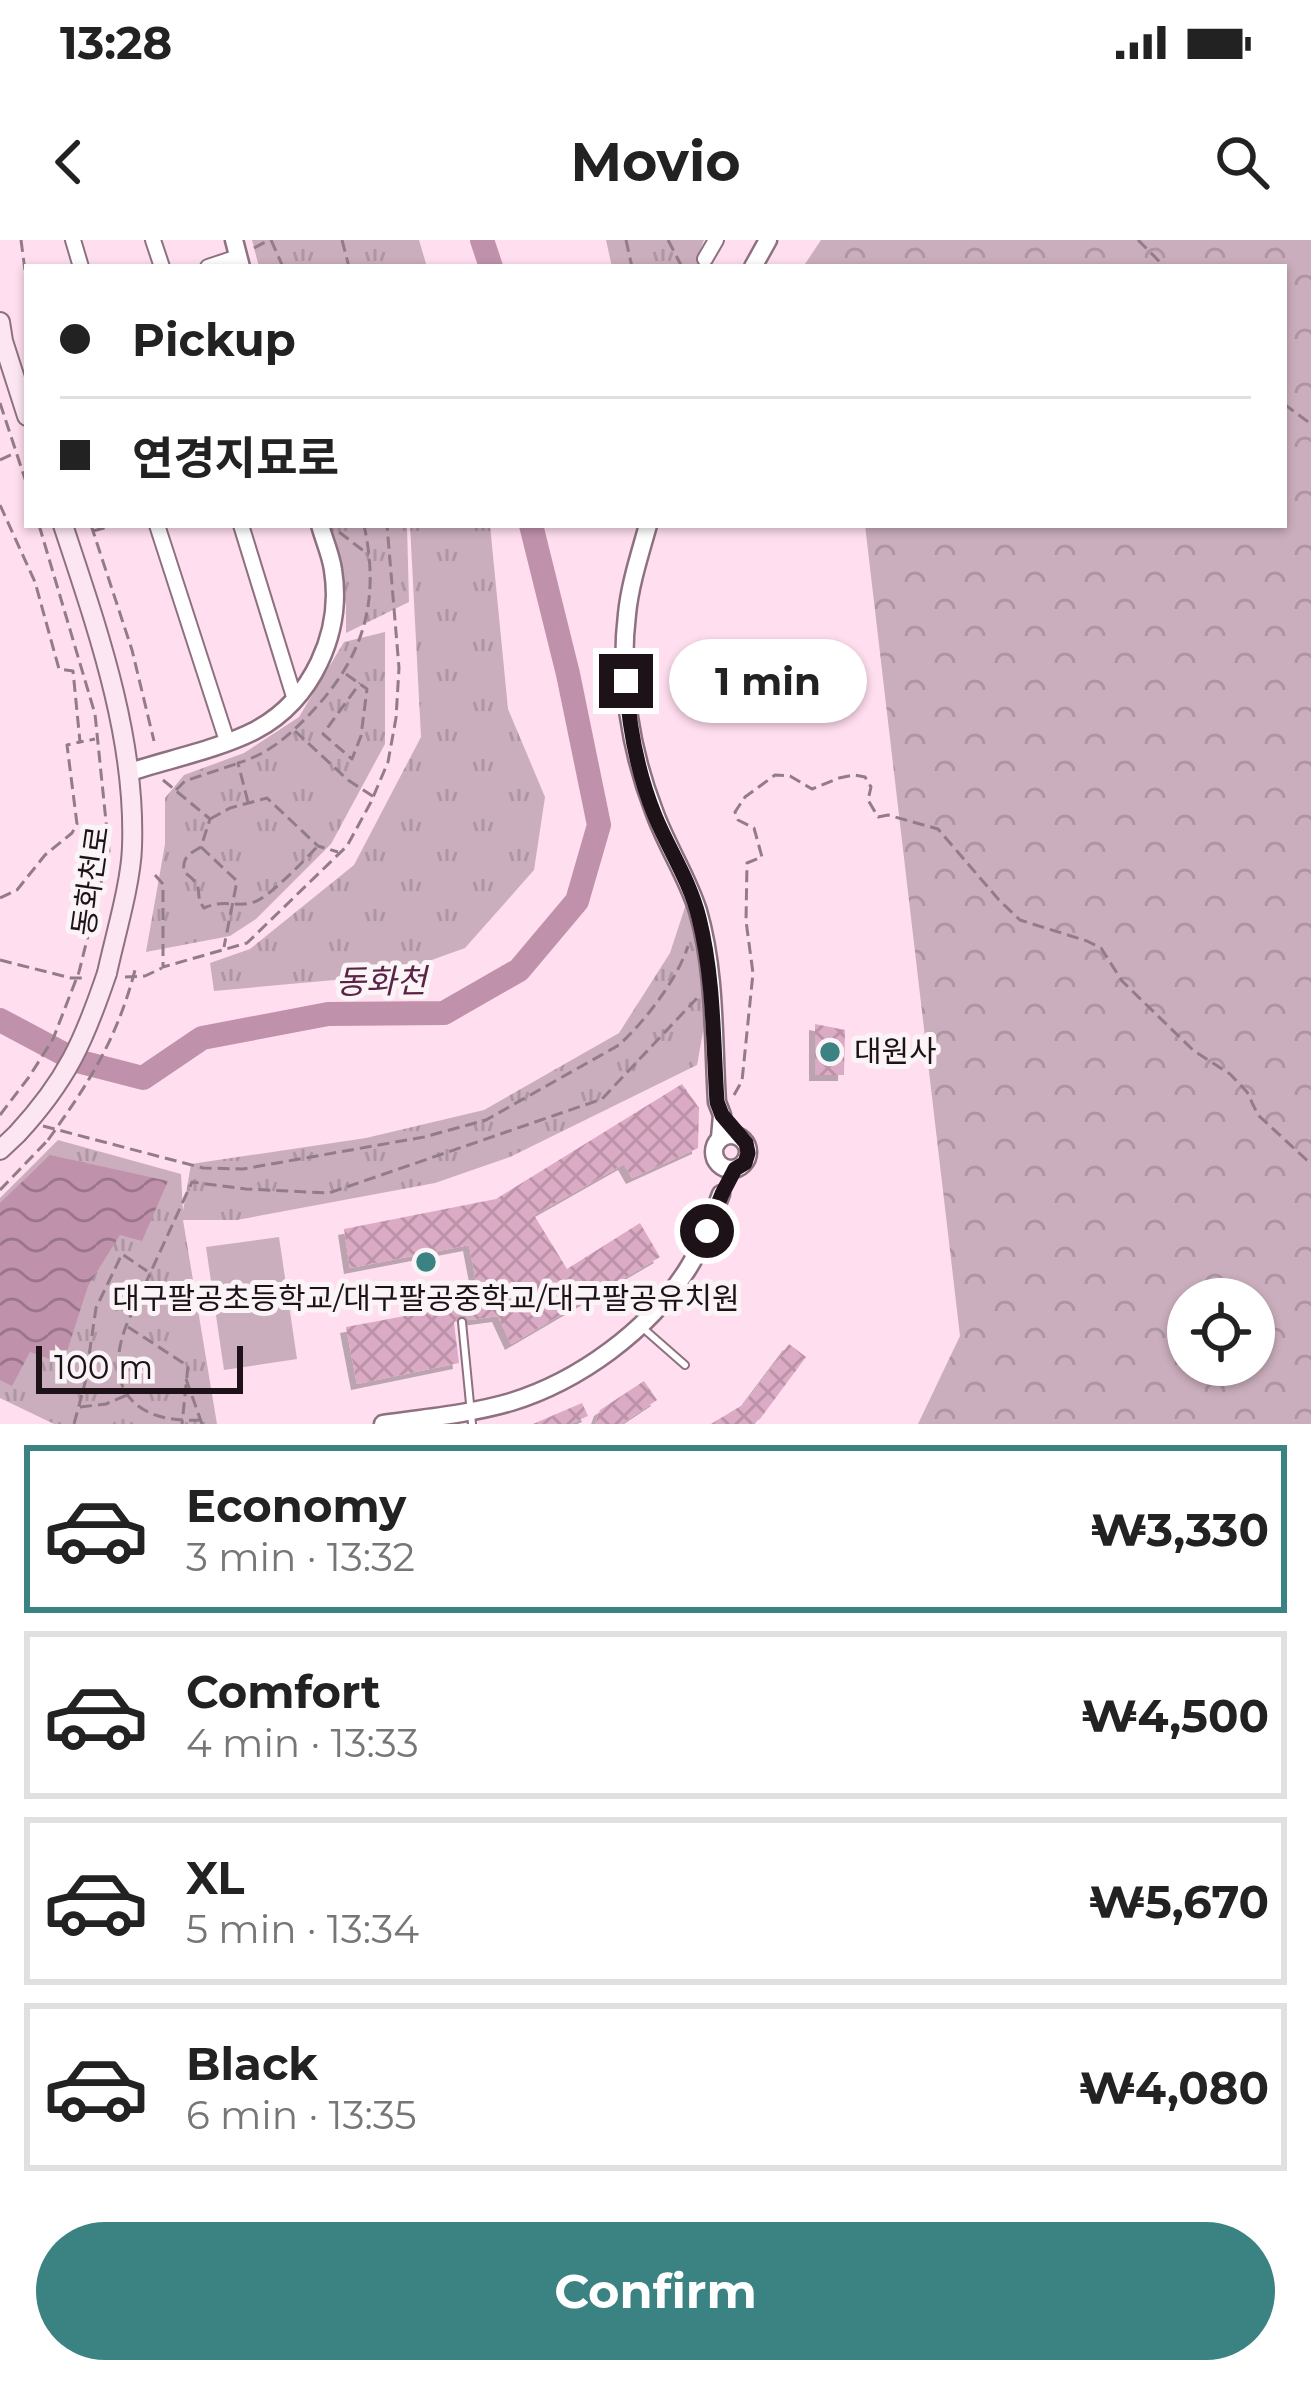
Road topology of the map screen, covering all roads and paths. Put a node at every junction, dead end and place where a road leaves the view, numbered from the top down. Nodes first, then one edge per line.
1 (270, 240) edge
2 (716, 240) edge
3 (1138, 240) edge
4 (241, 254) edge
5 (705, 259) dead end
6 (1162, 264) edge
7 (0, 322) edge
8 (0, 403) edge
9 (24, 407) edge
10 (17, 452) junction
11 (0, 460) edge
12 (24, 475) edge
13 (0, 505) edge
14 (40, 528) edge
15 (64, 528) edge
16 (91, 528) edge
17 (158, 528) edge
18 (242, 528) edge
19 (321, 528) edge
20 (333, 528) edge
21 (387, 528) edge
22 (647, 528) edge
23 (370, 556) dead end
24 (344, 674) dead end
25 (360, 683) junction
26 (295, 700) junction
27 (293, 730) dead end
28 (97, 738) junction
29 (154, 741) dead end
30 (226, 741) junction
31 (80, 742) junction
32 (238, 763) dead end
33 (130, 772) junction
34 (164, 780) dead end
35 (176, 790) junction
36 (374, 797) junction
37 (210, 820) junction
38 (318, 846) junction
39 (201, 847) junction
40 (340, 853) junction
41 (155, 875) dead end
42 (0, 898) edge
43 (234, 903) junction
44 (699, 915) junction
45 (224, 949) junction
46 (0, 959) edge
47 (163, 967) junction
48 (135, 970) dead end
49 (108, 976) junction
50 (711, 982) junction
51 (725, 1108) junction
52 (0, 1116) edge
53 (22, 1126) junction
54 (729, 1137) junction
55 (0, 1150) edge
56 (1311, 1164) edge
57 (727, 1167) junction
58 (0, 1190) edge
59 (149, 1272) junction
60 (462, 1322) dead end
61 (126, 1326) junction
62 (641, 1326) junction
63 (685, 1365) dead end
64 (186, 1378) junction
65 (127, 1395) junction
66 (78, 1408) junction
67 (471, 1417) edge
68 (182, 1422) edge
69 (201, 1422) edge
70 (74, 1424) edge
71 (382, 1424) edge

1 - 4 path
2 - 5 street
3 - 6 path
7 - 9 main road
8 - 10 path
10 - 11 path
10 - 12 path
13 - 31 path
14 - 28 path
15 - 33 main road, 동화천로
16 - 29 path
17 - 30 street
18 - 26 street
19 - 26 street
20 - 23 path
21 - 36 path
22 - 44 street
24 - 25 path
25 - 25 path
26 - 30 street
27 - 36 path
28 - 31 path
28 - 52 path, bridge
30 - 33 street
31 - 42 path
32 - 35 path
33 - 49 main road, 동화천로
34 - 35 path
35 - 37 path
36 - 40 path
37 - 38 path
37 - 39 path
38 - 40 path
38 - 43 path
39 - 43 path
39 - 43 path
40 - 45 path
41 - 47 path
43 - 45 path
44 - 50 street
44 - 53 path
45 - 47 path
46 - 49 path
47 - 49 path
48 - 58 path, bridge
49 - 53 main road, 동화천로, bridge
50 - 51 street
50 - 59 path
51 - 54 street
51 - 56 path
52 - 53 path
53 - 55 main road, 동화천로
54 - 57 street
54 - 57 street
57 - 62 street
59 - 61 path
59 - 66 path
60 - 67 lane
61 - 64 path
61 - 65 path
62 - 63 lane
62 - 67 street
64 - 68 path
64 - 69 path
65 - 66 path
65 - 68 path
66 - 70 path
67 - 71 street
68 - 69 path

